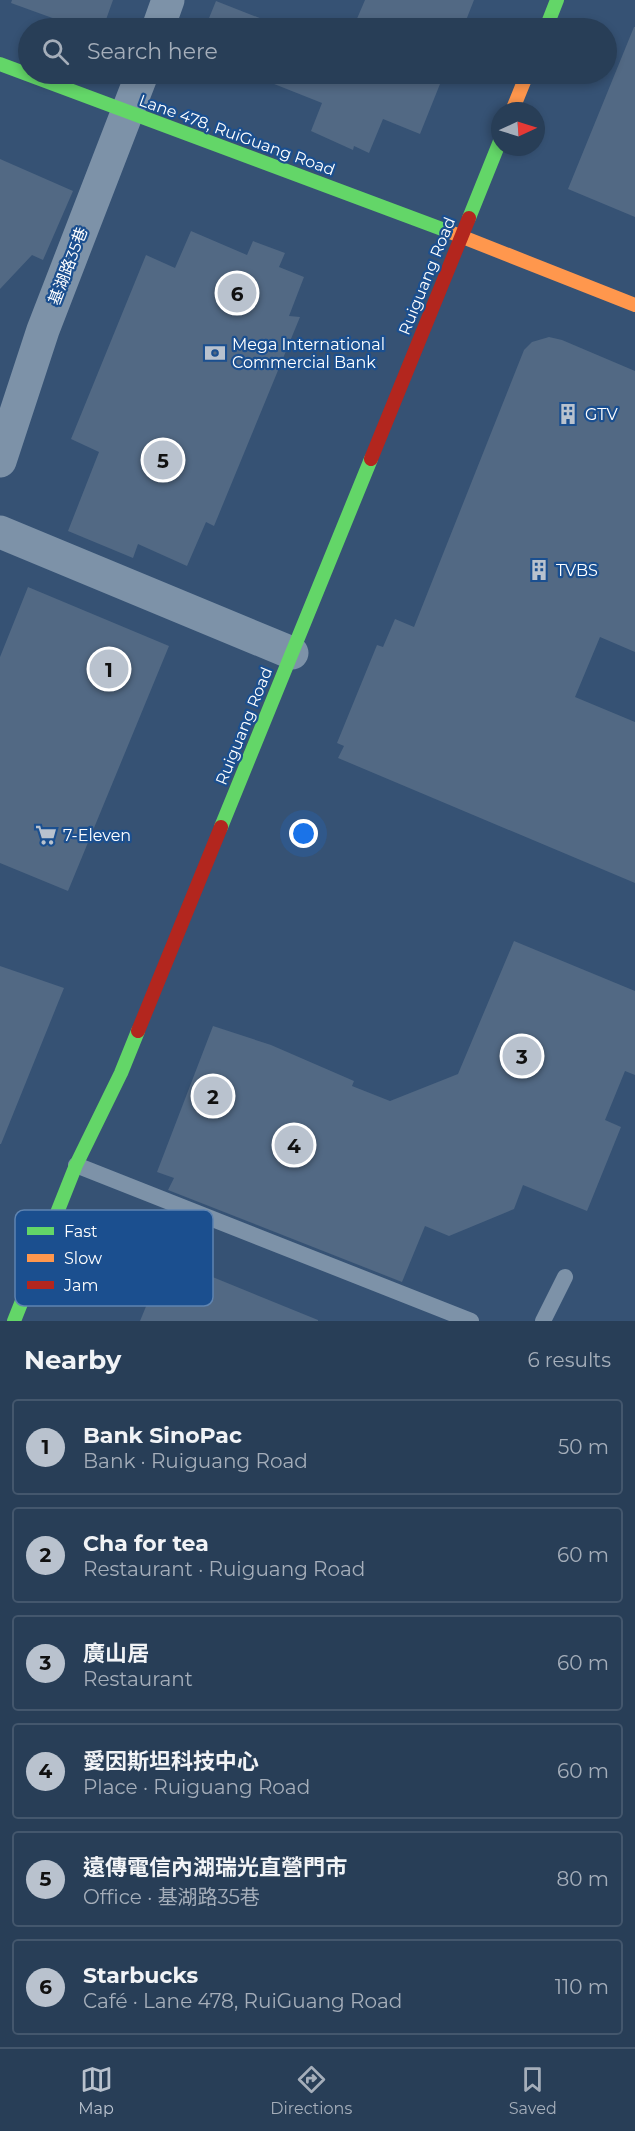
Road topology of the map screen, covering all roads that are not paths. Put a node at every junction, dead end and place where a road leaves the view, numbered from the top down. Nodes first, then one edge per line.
1 (168, 0) edge
2 (557, 0) edge
3 (162, 18) edge
4 (550, 18) edge
5 (0, 64) edge
6 (18, 71) edge
7 (54, 84) edge
8 (139, 84) edge
9 (523, 84) edge
10 (516, 102) edge
11 (129, 112) junction
12 (494, 156) edge
13 (462, 236) junction
14 (635, 305) edge
15 (0, 461) edge
16 (0, 532) edge
17 (291, 652) junction
18 (76, 1165) junction
19 (58, 1210) edge
20 (190, 1210) edge
21 (213, 1219) edge
22 (565, 1277) dead end
23 (20, 1306) edge
24 (14, 1321) edge
25 (471, 1321) edge
26 (543, 1321) edge

1 - 3 street
2 - 4 street
5 - 6 street, Lane 478, RuiGuang Road
7 - 11 street, Lane 478, RuiGuang Road
8 - 11 street, 基湖路35巷
9 - 10 street
11 - 13 street, Lane 478, RuiGuang Road
11 - 15 street, 基湖路35巷
12 - 13 street, Ruiguang Road
13 - 14 street, Lane 478, RuiGuang Road
13 - 17 street, Ruiguang Road
16 - 17 street
17 - 18 street, Ruiguang Road
18 - 19 street, Ruiguang Road
18 - 20 lane
21 - 25 lane
22 - 26 lane
23 - 24 street, Ruiguang Road

